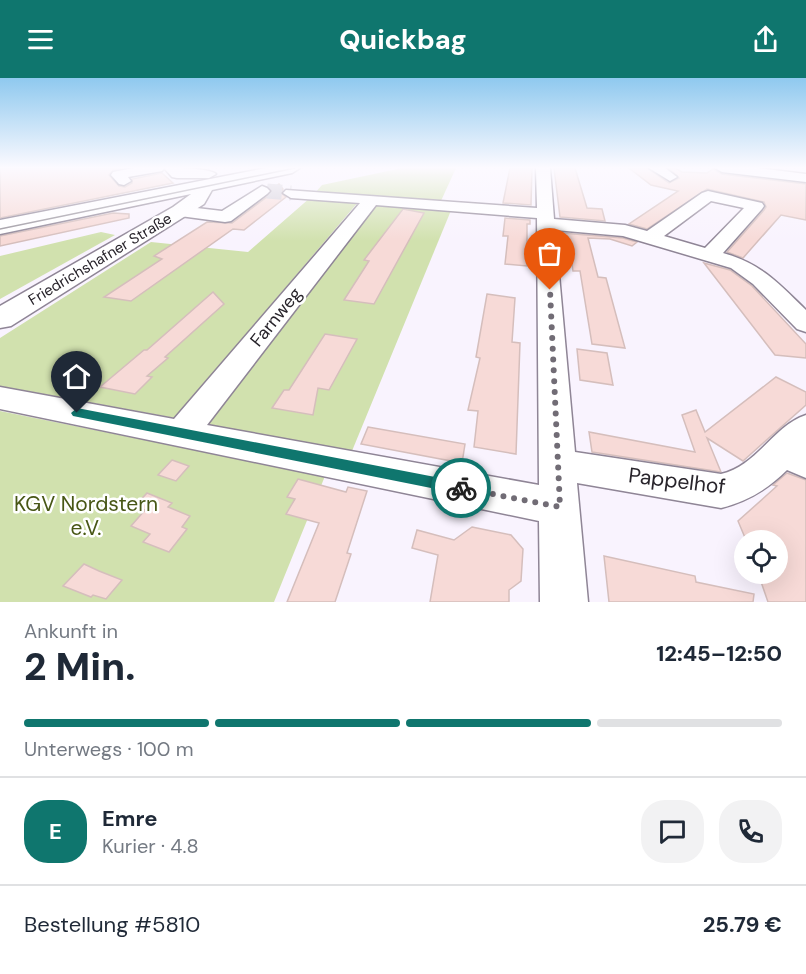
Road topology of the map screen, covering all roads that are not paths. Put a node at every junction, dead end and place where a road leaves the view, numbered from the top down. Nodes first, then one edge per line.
1 (156, 192) edge
2 (201, 192) edge
3 (262, 192) tunnel mouth
4 (544, 192) edge
5 (291, 193) tunnel mouth
6 (370, 200) junction
7 (124, 202) junction
8 (180, 212) junction
9 (546, 219) junction
10 (0, 227) edge
11 (650, 238) junction
12 (709, 256) junction
13 (803, 317) edge
14 (0, 319) edge
15 (0, 398) edge
16 (181, 434) junction
17 (798, 447) edge
18 (559, 486) junction
19 (564, 602) edge

1 - 7 main road
2 - 8 main road, Friedrichshafner Straße
3 - 8 street
4 - 9 street
5 - 6 street
6 - 9 street
6 - 16 street, Farnweg
7 - 8 main road
7 - 10 main road
8 - 14 main road, Friedrichshafner Straße
9 - 11 street
9 - 18 street
11 - 12 street
11 - 12 street
12 - 13 street
15 - 16 street, Pappelhof
16 - 18 street, Pappelhof
17 - 18 street, Pappelhof
18 - 19 street

